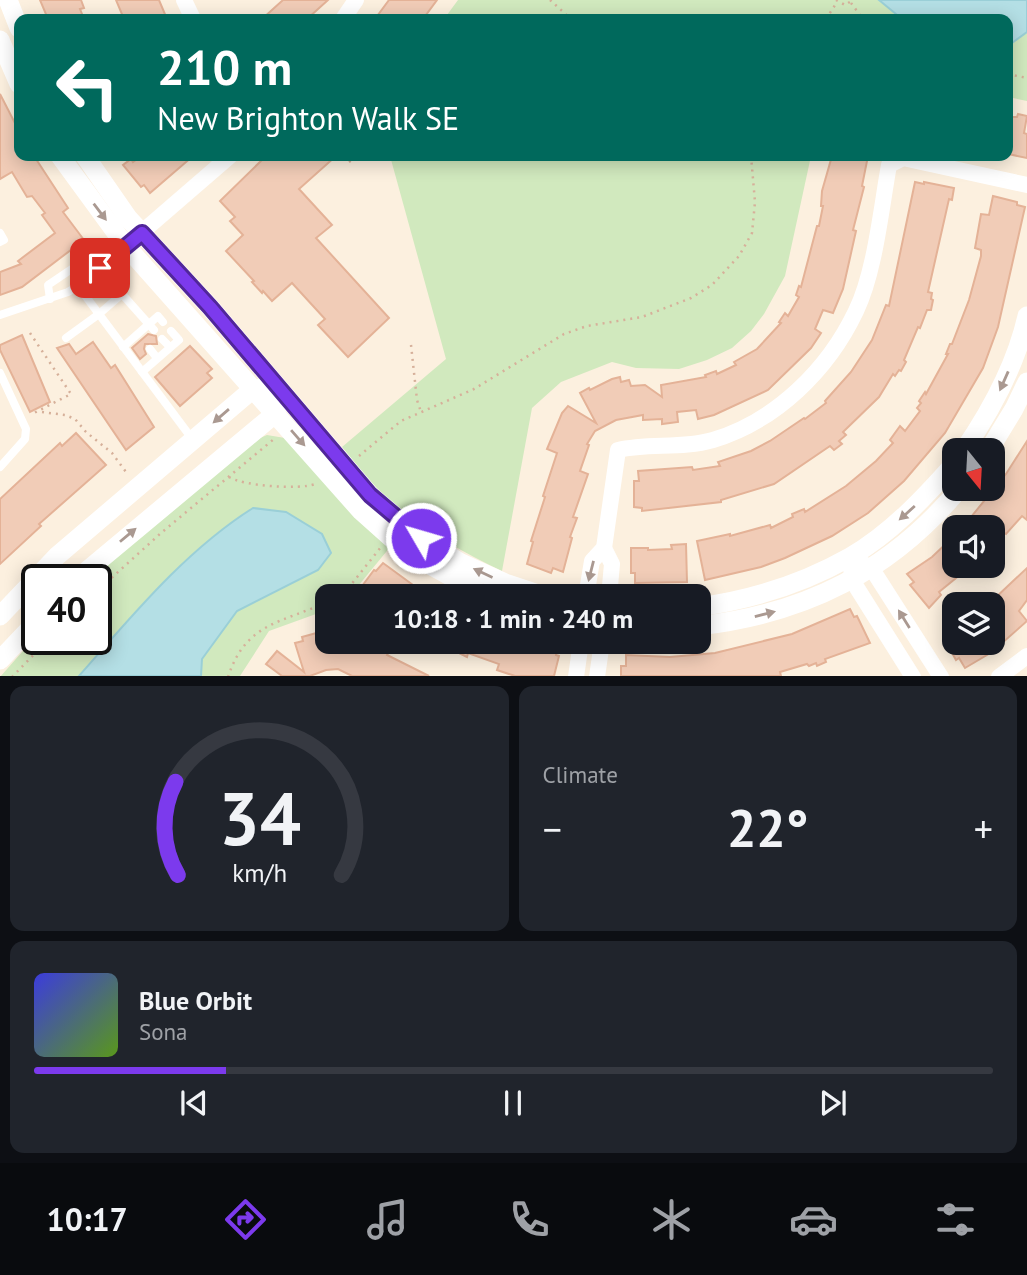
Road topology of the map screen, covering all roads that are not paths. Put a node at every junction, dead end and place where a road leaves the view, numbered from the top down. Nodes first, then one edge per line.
1 (0, 40) edge
2 (14, 72) edge
3 (63, 161) edge
4 (88, 161) edge
5 (224, 161) edge
6 (897, 161) edge
7 (917, 161) edge
8 (1027, 185) edge
9 (0, 233) edge
10 (142, 233) junction
11 (0, 242) edge
12 (125, 246) junction
13 (100, 268) junction
14 (78, 286) junction
15 (50, 299) junction
16 (99, 314) junction
17 (0, 315) edge
18 (163, 322) dead end
19 (1026, 322) edge
20 (152, 327) junction
21 (171, 331) dead end
22 (66, 338) dead end
23 (162, 339) dead end
24 (123, 347) junction
25 (170, 347) junction
26 (150, 349) dead end
27 (157, 359) junction
28 (142, 372) junction
29 (0, 373) edge
30 (1027, 382) edge
31 (279, 387) junction
32 (253, 388) junction
33 (276, 413) junction
34 (971, 438) edge
35 (996, 438) edge
36 (193, 440) junction
37 (0, 467) edge
38 (942, 477) edge
39 (948, 501) edge
40 (604, 548) junction
41 (850, 557) junction
42 (95, 564) edge
43 (872, 569) junction
44 (852, 580) junction
45 (464, 584) edge
46 (508, 584) edge
47 (588, 584) edge
48 (610, 584) edge
49 (711, 606) edge
50 (1, 614) edge
51 (711, 625) edge
52 (21, 638) edge
53 (579, 654) edge
54 (600, 654) edge
55 (1027, 656) edge
56 (0, 660) edge
57 (1005, 675) edge
58 (576, 676) edge
59 (597, 676) edge
60 (912, 676) edge
61 (940, 676) edge

1 - 2 street
3 -> 12 street
4 - 10 street
5 - 10 street
6 - 40 street
7 - 8 street
9 - 11 lane
10 - 12 street
10 - 31 street
12 - 13 lane
12 - 32 street
13 - 14 lane
13 - 15 lane
14 - 15 lane
14 - 16 lane
15 - 17 lane
16 - 20 lane
16 - 22 lane
16 - 24 lane
18 - 20 lane
19 -> 34 street
20 - 24 lane
21 - 25 lane
23 - 25 lane
24 - 28 lane
25 - 27 lane
26 - 27 lane
27 - 28 lane
28 - 36 lane
29 - 37 lane
30 - 35 street
31 - 32 street
31 - 33 street
46 -> 31 street
32 - 33 street
32 -> 36 street
42 -> 33 street
33 -> 45 street
36 - 50 street
38 -> 41 street
39 - 43 street
40 -> 47 street
40 - 48 street
41 - 43 street
41 - 44 street
41 - 49 street
43 - 44 street
61 -> 43 street
51 -> 44 street
44 - 60 street
52 - 56 street
53 - 58 street
54 - 59 street
55 - 57 street

